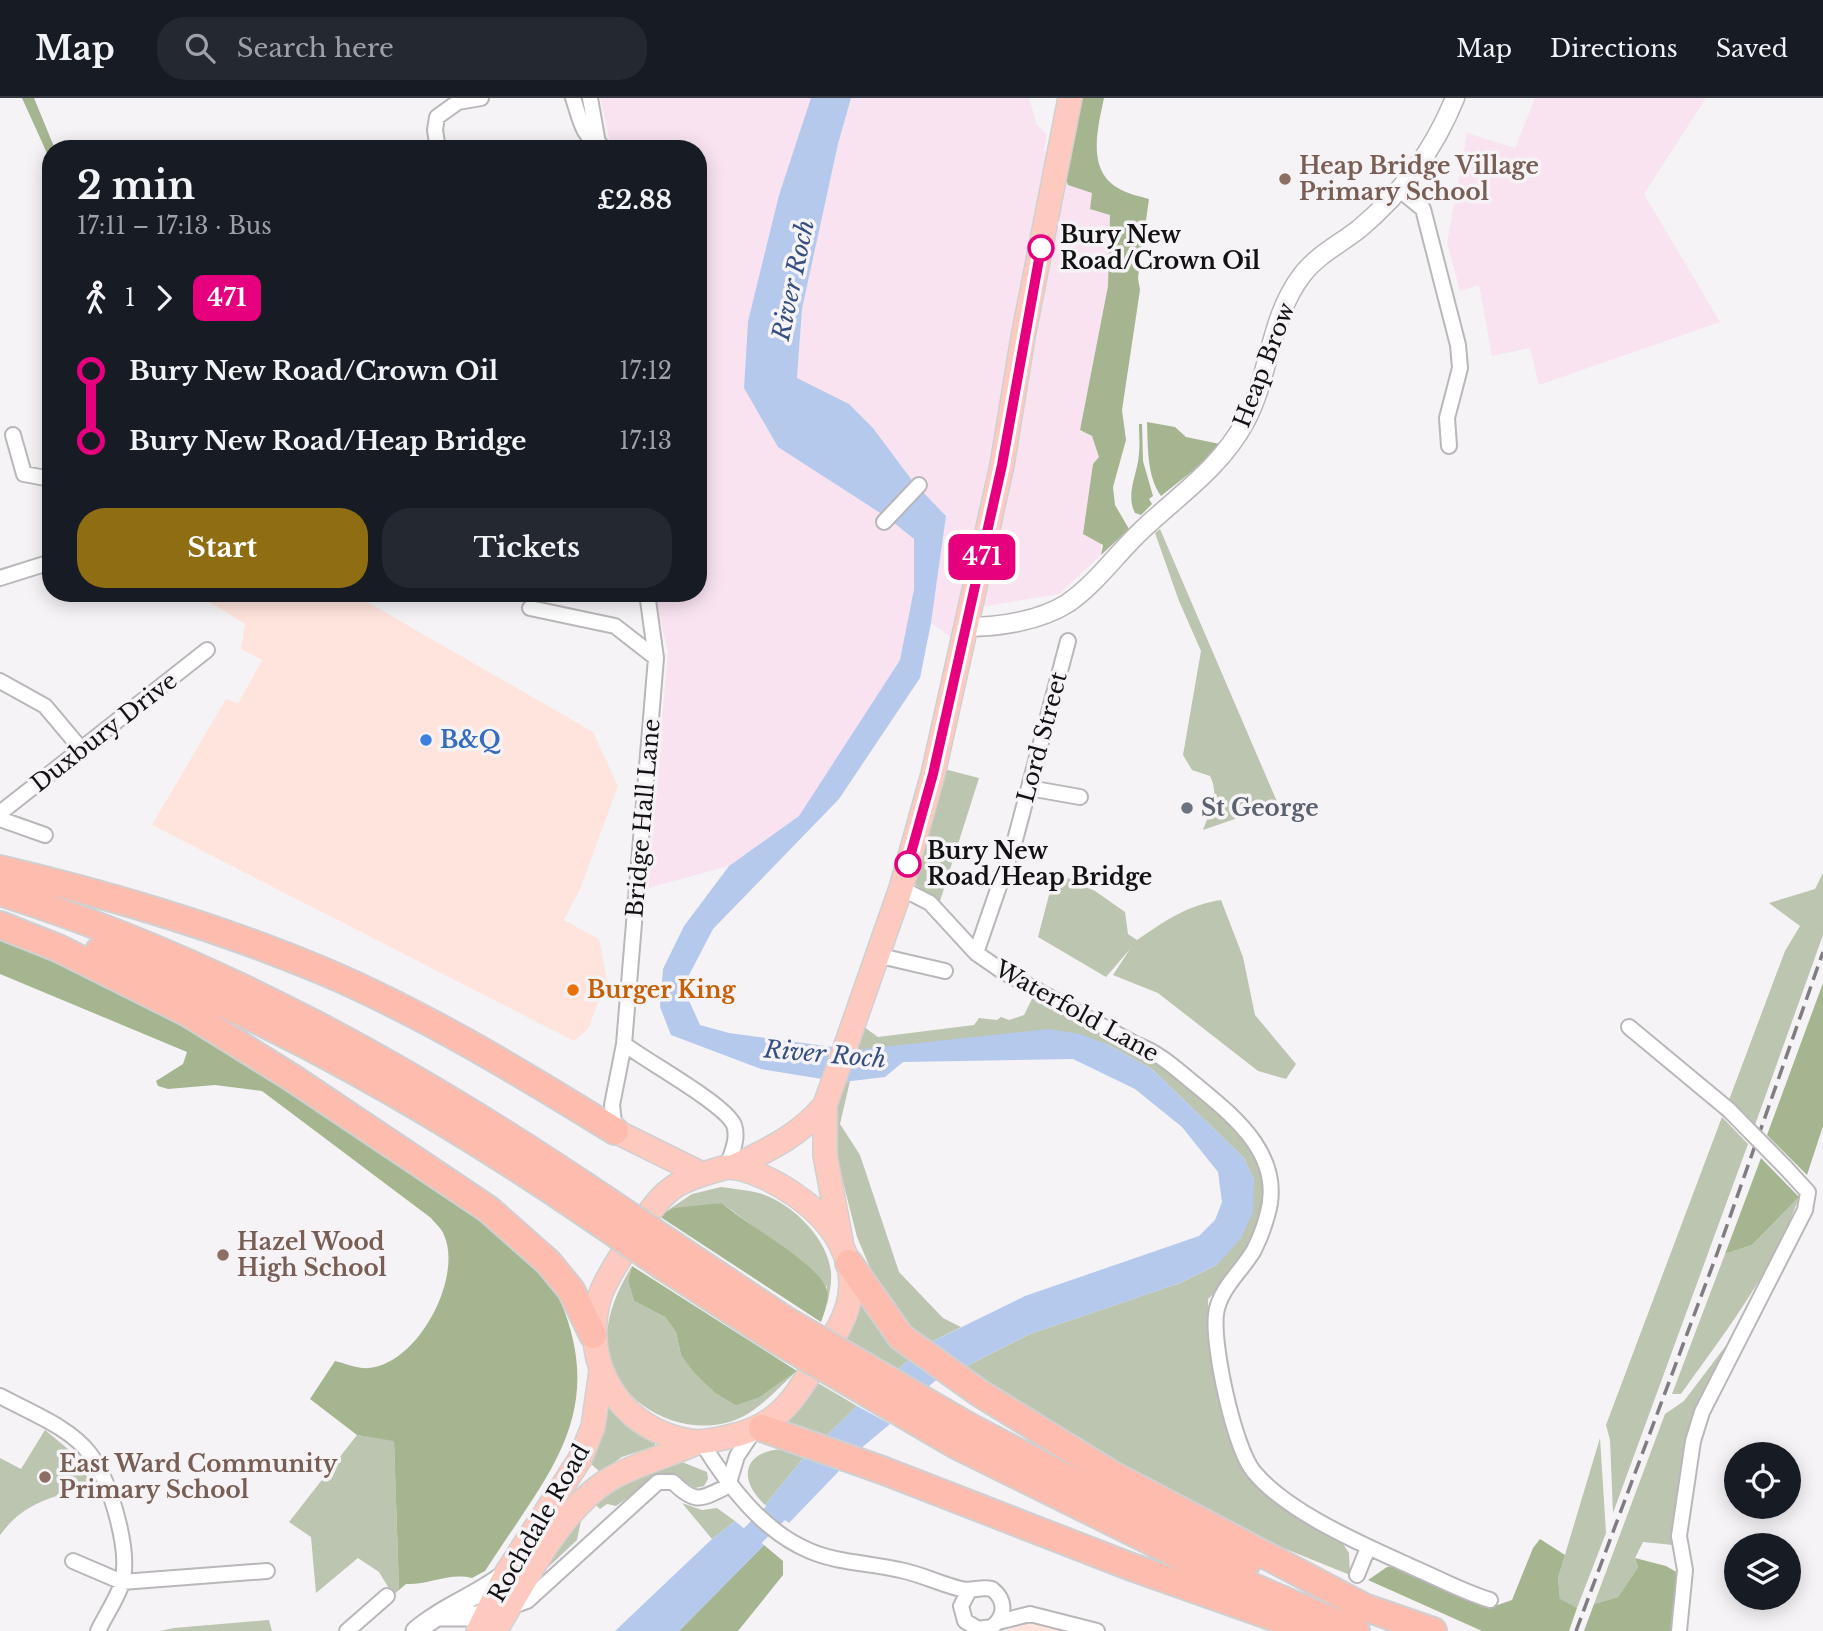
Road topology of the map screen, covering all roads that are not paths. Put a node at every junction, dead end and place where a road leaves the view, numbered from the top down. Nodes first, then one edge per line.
1 (481, 98) edge
2 (573, 98) edge
3 (590, 98) edge
4 (1070, 98) edge
5 (1455, 98) edge
6 (437, 140) edge
7 (590, 140) edge
8 (599, 140) edge
9 (1400, 190) junction
10 (13, 435) dead end
11 (1449, 446) dead end
12 (42, 477) edge
13 (919, 485) dead end
14 (884, 522) dead end
15 (42, 565) edge
16 (0, 578) edge
17 (648, 602) edge
18 (530, 608) dead end
19 (966, 627) junction
20 (1068, 641) dead end
21 (207, 650) dead end
22 (656, 657) junction
23 (0, 681) edge
24 (82, 750) junction
25 (1029, 789) junction
26 (1080, 797) dead end
27 (0, 813) edge
28 (0, 819) edge
29 (45, 835) dead end
30 (0, 869) edge
31 (901, 888) junction
32 (0, 892) edge
33 (0, 915) edge
34 (0, 925) edge
35 (976, 953) junction
36 (876, 955) junction
37 (945, 971) dead end
38 (1629, 1027) dead end
39 (624, 1044) junction
40 (828, 1094) junction
41 (615, 1130) junction
42 (730, 1167) junction
43 (702, 1174) junction
44 (597, 1208) junction
45 (845, 1252) junction
46 (593, 1335) junction
47 (601, 1371) junction
48 (0, 1396) edge
49 (757, 1430) junction
50 (698, 1443) junction
51 (733, 1491) junction
52 (1368, 1548) junction
53 (73, 1561) dead end
54 (267, 1571) dead end
55 (507, 1573) junction
56 (1357, 1575) dead end
57 (122, 1582) junction
58 (937, 1584) junction
59 (969, 1591) junction
60 (998, 1594) junction
61 (387, 1596) dead end
62 (1490, 1600) dead end
63 (510, 1607) junction
64 (962, 1614) junction
65 (1042, 1615) junction
66 (434, 1616) junction
67 (1361, 1620) edge
68 (487, 1625) edge
69 (988, 1628) edge
70 (97, 1631) edge
71 (347, 1631) edge
72 (416, 1631) edge
73 (959, 1631) edge
74 (1097, 1631) edge
75 (1313, 1631) edge
76 (1433, 1631) edge
77 (1679, 1631) edge

1 - 6 street
2 - 7 street
3 - 8 street
4 - 19 highway
5 - 9 street, Heap Brow
9 - 11 street
9 - 19 street, Heap Brow
10 - 12 street
13 - 14 street
15 - 16 street
17 - 22 street, Bridge Hall Lane
18 - 22 street
19 - 31 highway
20 - 25 street, Lord Street
21 - 24 street, Duxbury Drive
22 - 39 street, Bridge Hall Lane
23 - 24 street
24 - 27 street, Duxbury Drive
25 - 26 street
25 - 35 street, Lord Street
28 - 29 street
30 - 41 highway
31 - 35 street, Waterfold Lane
31 - 36 highway
32 - 44 highway
33 - 44 highway
34 - 46 highway
35 - 52 street, Waterfold Lane
36 - 37 street
36 - 40 highway
38 - 77 street, bridge
39 - 41 street, Bridge Hall Lane
39 - 42 street
40 - 42 highway
40 - 45 highway
41 - 43 highway
42 - 43 highway
42 - 45 highway
43 - 46 highway
44 - 67 highway, bridge
45 - 49 highway
45 - 67 highway
46 - 47 highway
47 - 50 highway
47 - 55 highway, Rochdale Road
48 - 57 street
49 - 50 highway, Rochdale Road
49 - 51 street
49 - 75 highway
50 - 51 street
50 - 63 highway, Rochdale Road
51 - 58 street
51 - 63 street
52 - 56 street
52 - 62 street, Waterfold Lane
53 - 57 street
54 - 57 street
55 - 66 main road
55 - 68 highway, Rochdale Road
57 - 70 street
58 - 59 street
58 - 64 street
59 - 60 street
59 - 64 street
60 - 65 street
60 - 69 street
61 - 71 street
63 - 68 highway, Rochdale Road
64 - 69 street
64 - 73 street
65 - 69 street
65 - 74 street
66 - 68 main road
66 - 72 main road
67 - 76 highway

